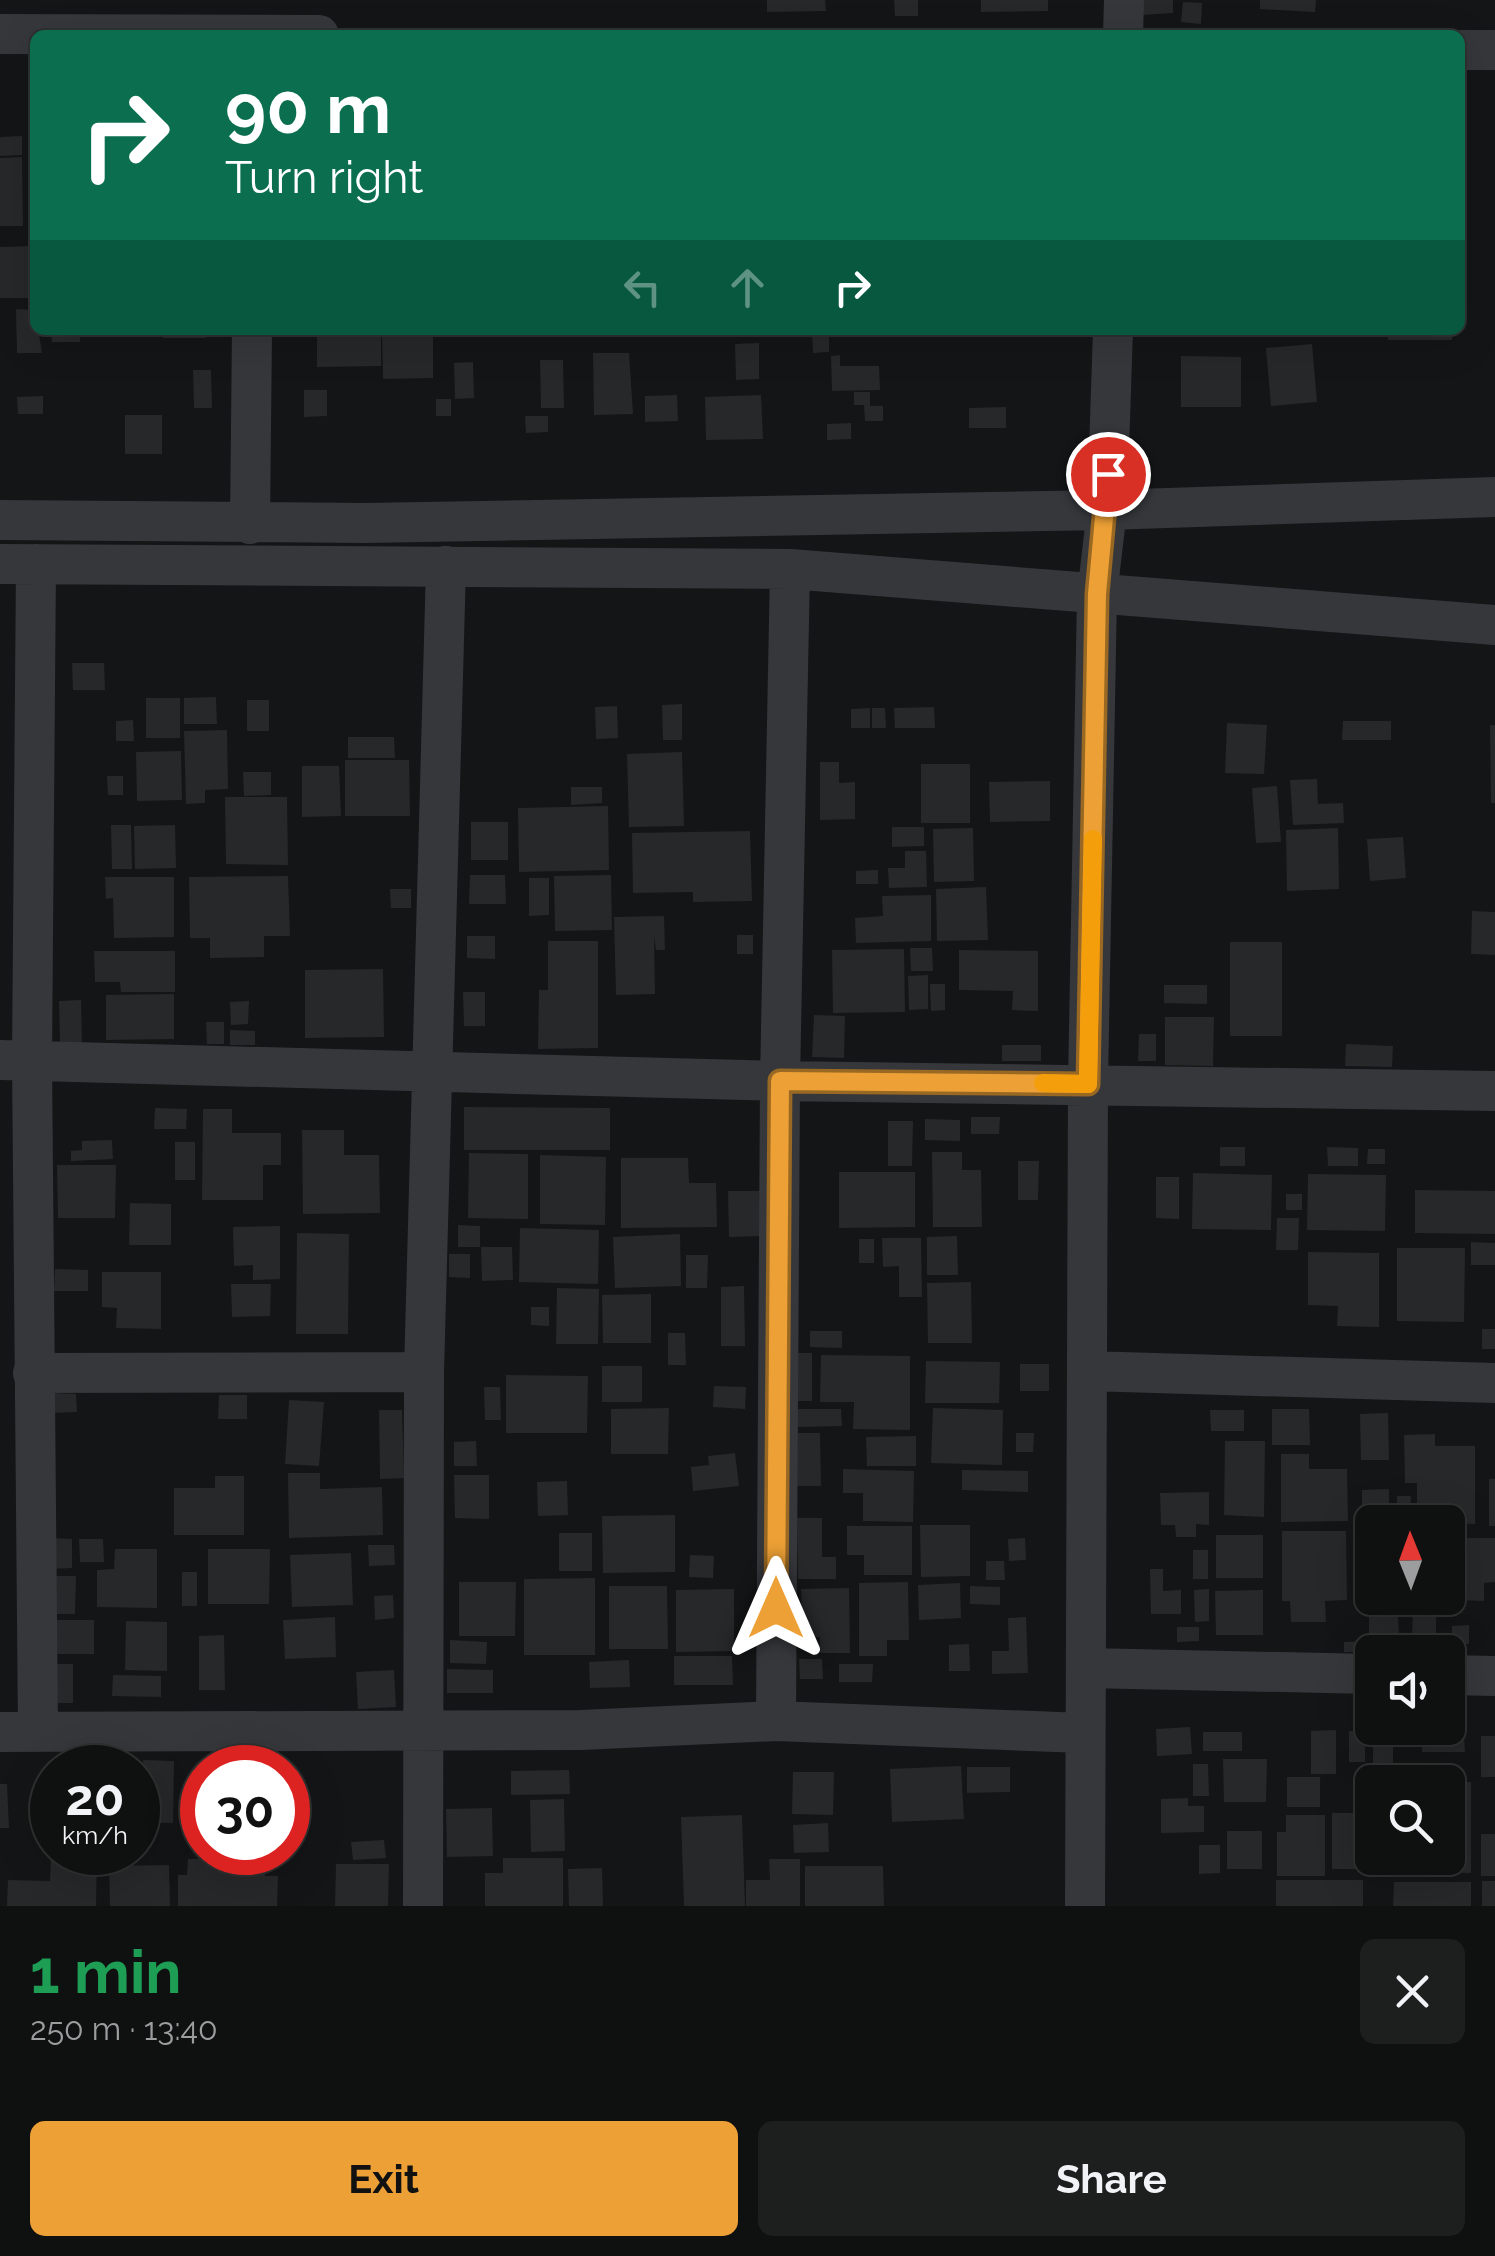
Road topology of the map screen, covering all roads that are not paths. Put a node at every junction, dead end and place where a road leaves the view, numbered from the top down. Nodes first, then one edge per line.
1 (255, 0) edge
2 (1124, 0) edge
3 (254, 30) edge
4 (1124, 30) edge
5 (0, 34) edge
6 (30, 34) edge
7 (1465, 50) edge
8 (1495, 50) edge
9 (252, 335) edge
10 (1113, 335) edge
11 (1495, 498) edge
12 (1107, 510) junction
13 (0, 520) edge
14 (250, 524) junction
15 (18, 564) edge
16 (446, 566) junction
17 (790, 568) junction
18 (1097, 594) junction
19 (1495, 624) edge
20 (16, 1060) edge
21 (432, 1072) junction
22 (780, 1081) junction
23 (1088, 1084) junction
24 (1495, 1091) edge
25 (33, 1372) junction
26 (424, 1372) junction
27 (1088, 1372) junction
28 (1495, 1383) edge
29 (1086, 1668) junction
30 (1355, 1674) edge
31 (1465, 1676) edge
32 (1495, 1676) edge
33 (776, 1721) junction
34 (19, 1731) edge
35 (427, 1731) junction
36 (1083, 1733) junction
37 (423, 1906) edge
38 (1085, 1906) edge

1 - 3 street
2 - 4 street
5 - 6 street
7 - 8 street
9 - 14 street
10 - 12 street
11 - 12 street
12 - 14 street
12 - 18 street
13 - 14 street
15 - 16 street
15 - 20 street
16 - 17 street
16 - 21 street
17 - 18 street
17 - 22 street
18 - 19 street
18 - 23 street
20 - 21 street
20 - 25 street
21 - 22 street
21 - 26 street
22 - 23 street
22 - 33 street
23 - 24 street
23 - 27 street
25 - 26 street
25 - 34 street
26 - 35 street
27 - 28 street
27 - 29 street
29 - 30 street
29 - 36 street
31 - 32 street
33 - 35 street
33 - 36 street
34 - 35 street
35 - 37 street
36 - 38 street

